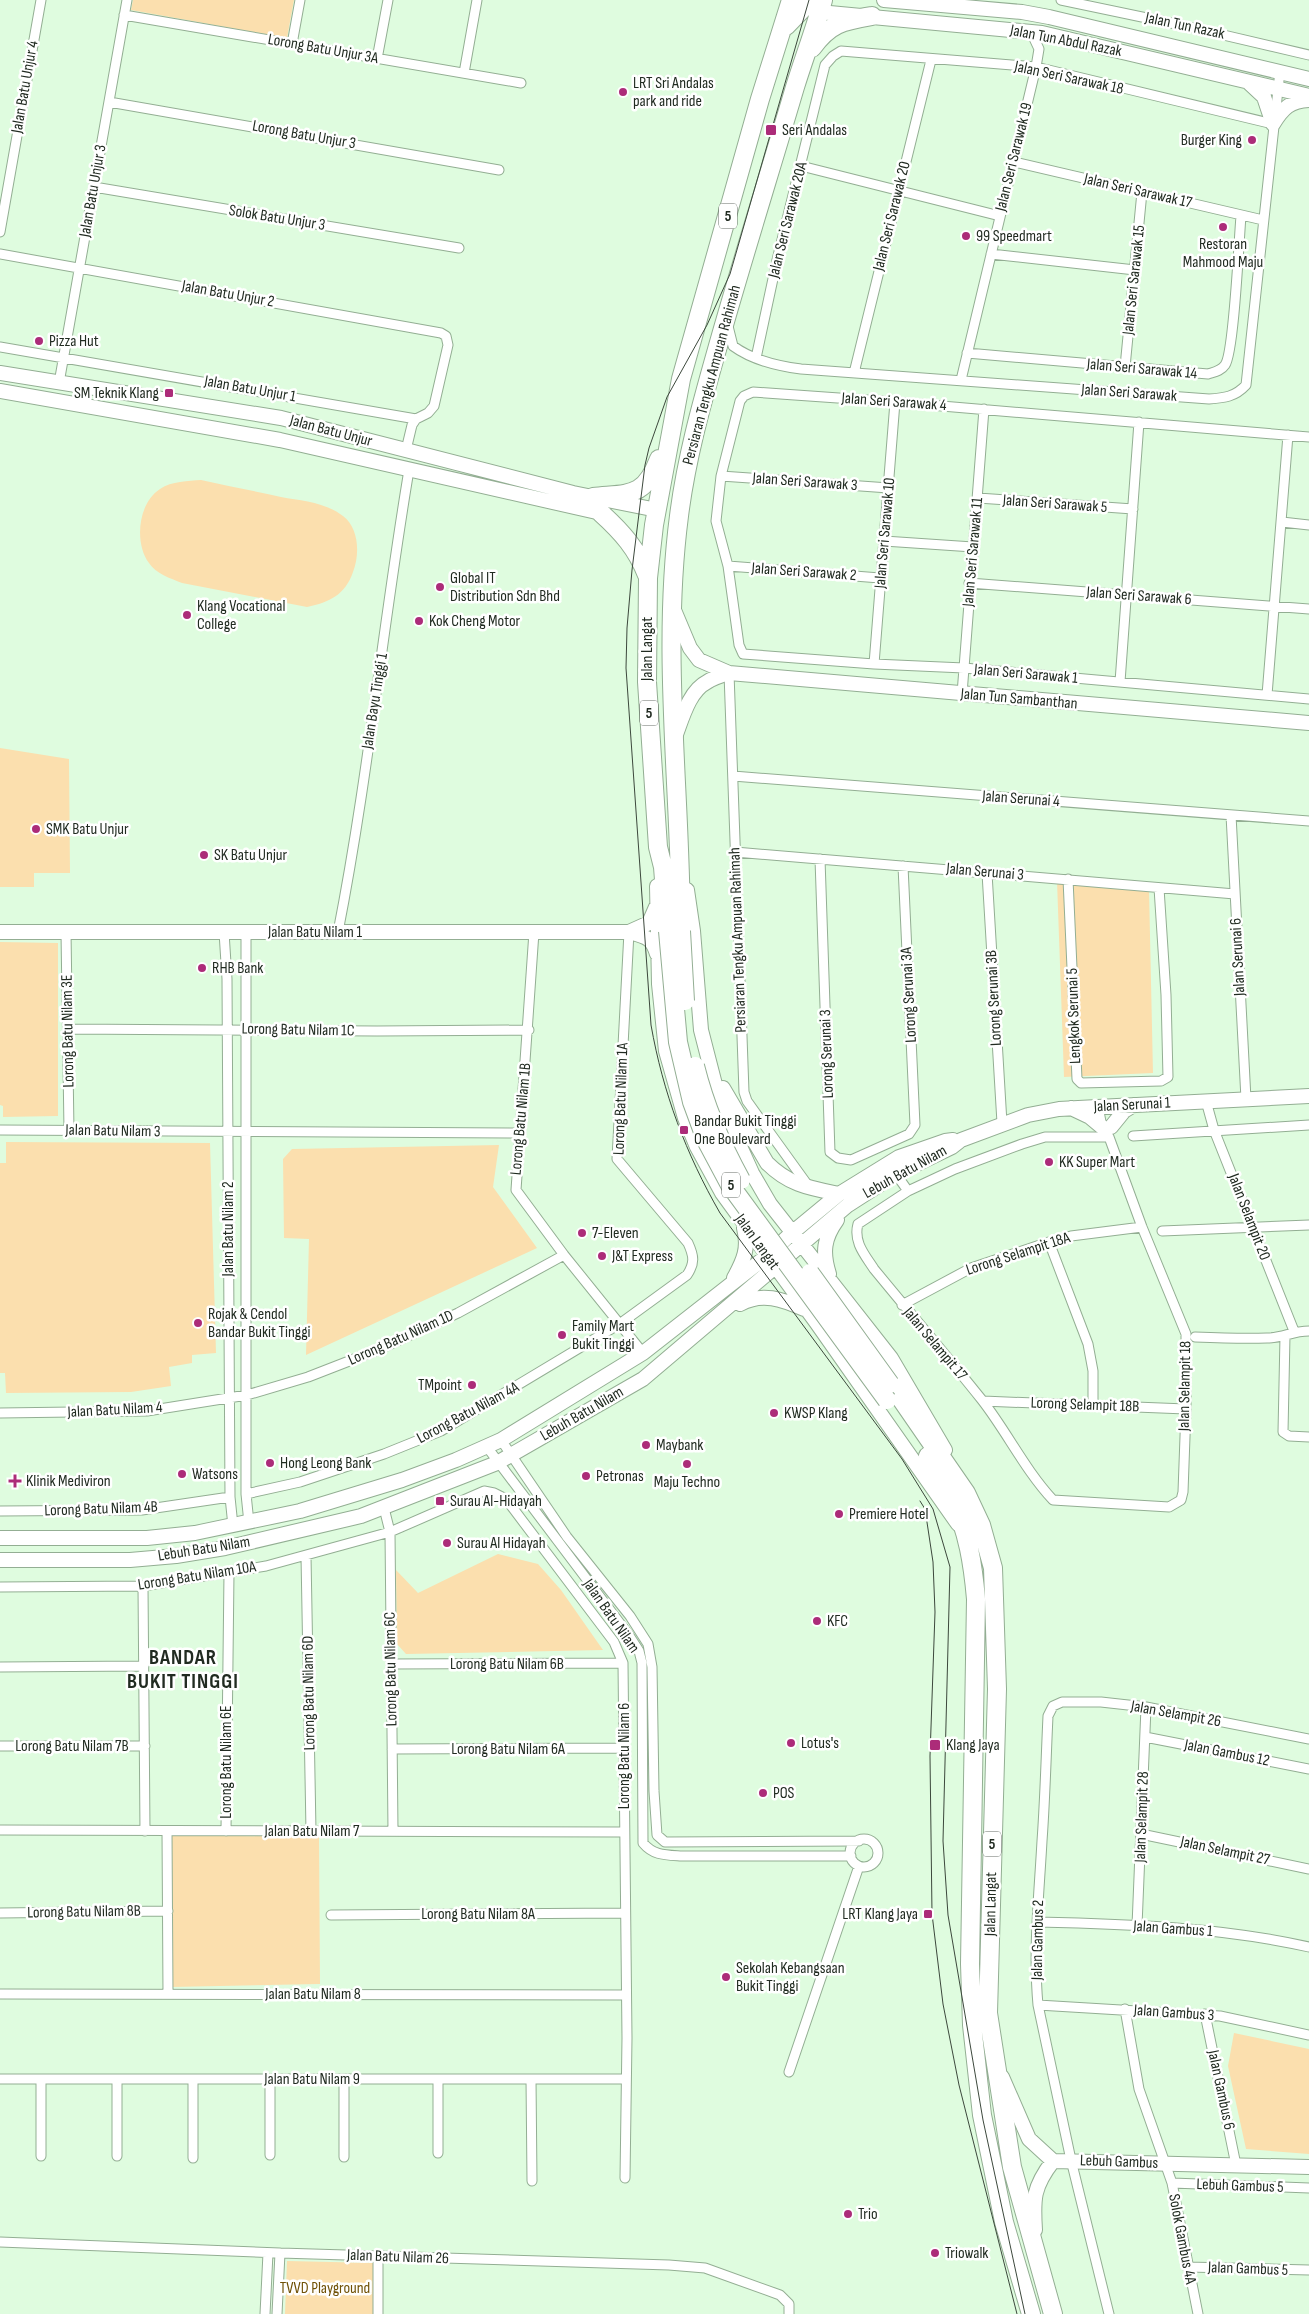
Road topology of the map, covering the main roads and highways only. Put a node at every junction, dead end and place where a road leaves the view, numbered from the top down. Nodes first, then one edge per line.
1 (791, 0) edge
2 (884, 0) edge
3 (889, 0) edge
4 (814, 3) edge
5 (872, 16) junction
6 (780, 35) junction
7 (804, 59) junction
8 (1309, 79) edge
9 (1246, 81) junction
10 (1309, 96) edge
11 (1309, 100) edge
12 (0, 373) edge
13 (59, 383) junction
14 (0, 391) edge
15 (74, 404) junction
16 (669, 434) junction
17 (593, 497) junction
18 (657, 510) junction
19 (601, 514) joint
20 (679, 514) junction
21 (648, 578) junction
22 (671, 604) junction
23 (729, 673) junction
24 (1309, 723) edge
25 (674, 737) junction
26 (676, 762) joint
27 (658, 847) junction
28 (681, 860) junction
29 (657, 902) junction
30 (675, 931) junction
31 (0, 932) edge
32 (629, 932) junction
33 (658, 959) junction
34 (710, 1063) junction
35 (1309, 1096) edge
36 (1134, 1104) junction
37 (1071, 1108) junction
38 (961, 1140) junction
39 (752, 1173) junction
40 (722, 1193) junction
41 (844, 1199) junction
42 (744, 1224) junction
43 (793, 1232) junction
44 (802, 1244) junction
45 (767, 1256) junction
46 (776, 1268) junction
47 (832, 1280) junction
48 (732, 1283) junction
49 (851, 1305) junction
50 (805, 1309) junction
51 (723, 1313) junction
52 (816, 1322) junction
53 (892, 1396) junction
54 (966, 1493) junction
55 (234, 1526) junction
56 (966, 1532) junction
57 (0, 1538) edge
58 (264, 1538) junction
59 (0, 1560) edge
60 (994, 2056) junction
61 (1052, 2161) junction
62 (1309, 2167) edge
63 (1037, 2254) junction
64 (1031, 2314) edge
65 (1053, 2314) edge

1 - 6 highway, Persiaran Tengku Ampuan Rahimah / 5
2 - 3 main road, Jalan Tun Abdul Razak
3 - 8 main road, Jalan Tun Abdul Razak
4 - 5 main road, Jalan Tun Abdul Razak
4 - 6 highway
4 - 7 highway, Persiaran Tengku Ampuan Rahimah / 5
5 - 7 highway
5 - 9 main road, Jalan Tun Abdul Razak
6 - 16 highway, Persiaran Tengku Ampuan Rahimah / 5
7 - 20 highway, Persiaran Tengku Ampuan Rahimah / 5
9 - 10 main road, Jalan Tun Abdul Razak
9 - 11 main road
12 - 13 main road, Jalan Batu Unjur
13 - 15 main road
13 - 17 main road, Jalan Batu Unjur
14 - 15 main road, Jalan Batu Unjur
15 - 19 main road, Jalan Batu Unjur
16 - 17 highway
16 - 18 highway, Persiaran Tengku Ampuan Rahimah / 5
17 - 18 main road, Jalan Batu Unjur
18 - 20 highway
18 - 21 highway, Jalan Langat / 5
19 - 21 highway
20 - 22 highway, Persiaran Tengku Ampuan Rahimah / 5
21 - 27 highway, Jalan Langat / 5
22 - 23 main road, Jalan Tun Sambanthan
22 - 25 highway, Persiaran Tengku Ampuan Rahimah / 5
23 - 24 main road, Jalan Tun Sambanthan
23 - 25 main road, Jalan Tun Sambanthan
25 - 26 highway, Persiaran Tengku Ampuan Rahimah / 5
26 - 28 highway, Jalan Langat / 5
27 - 29 main road, Jalan Langat / 5
27 - 30 highway, Jalan Langat / 5
28 - 30 highway, Jalan Langat / 5
28 - 34 main road, Jalan Langat / 5
29 - 32 main road
29 - 33 main road, Jalan Langat / 5
30 - 53 highway, Jalan Langat / 5, bridge
31 - 32 main road, Jalan Batu Nilam 1
32 - 33 main road
33 - 40 main road, Jalan Langat / 5
34 - 39 main road, Jalan Langat / 5
34 - 41 main road
35 - 36 main road, Jalan Serunai 1
36 - 37 main road, Jalan Serunai 1
36 - 37 main road
37 - 38 main road, Jalan Serunai 1
38 - 41 main road, Lebuh Batu Nilam
38 - 41 main road, Lebuh Batu Nilam
39 - 40 main road
39 - 43 main road, Jalan Langat / 5
40 - 42 main road, Jalan Langat / 5
41 - 43 main road, Lebuh Batu Nilam
41 - 44 main road, Lebuh Batu Nilam
41 - 47 main road
42 - 45 main road, Jalan Langat / 5
42 - 48 main road
43 - 44 main road, Jalan Langat / 5
43 - 45 main road, Lebuh Batu Nilam
44 - 46 main road, Lebuh Batu Nilam
44 - 47 main road, Jalan Langat / 5
45 - 46 main road, Jalan Langat / 5
45 - 48 main road, Lebuh Batu Nilam
46 - 50 main road, Jalan Langat / 5
46 - 51 main road, Lebuh Batu Nilam
47 - 49 main road, Jalan Langat / 5
48 - 55 main road, Lebuh Batu Nilam
49 - 52 main road
49 - 54 main road, Jalan Langat / 5
50 - 51 main road
50 - 52 main road, Jalan Langat / 5
51 - 58 main road, Lebuh Batu Nilam
52 - 56 main road, Jalan Langat / 5
53 - 54 highway, Jalan Langat / 5
53 - 56 highway, Jalan Langat / 5
54 - 60 highway, Jalan Langat / 5
55 - 57 main road, Lebuh Batu Nilam
55 - 58 main road
56 - 64 highway, Jalan Langat / 5
58 - 59 main road, Lebuh Batu Nilam
60 - 61 main road
60 - 63 highway, Jalan Langat / 5
61 - 62 main road, Lebuh Gambus
61 - 63 main road
63 - 65 highway, Jalan Langat / 5

